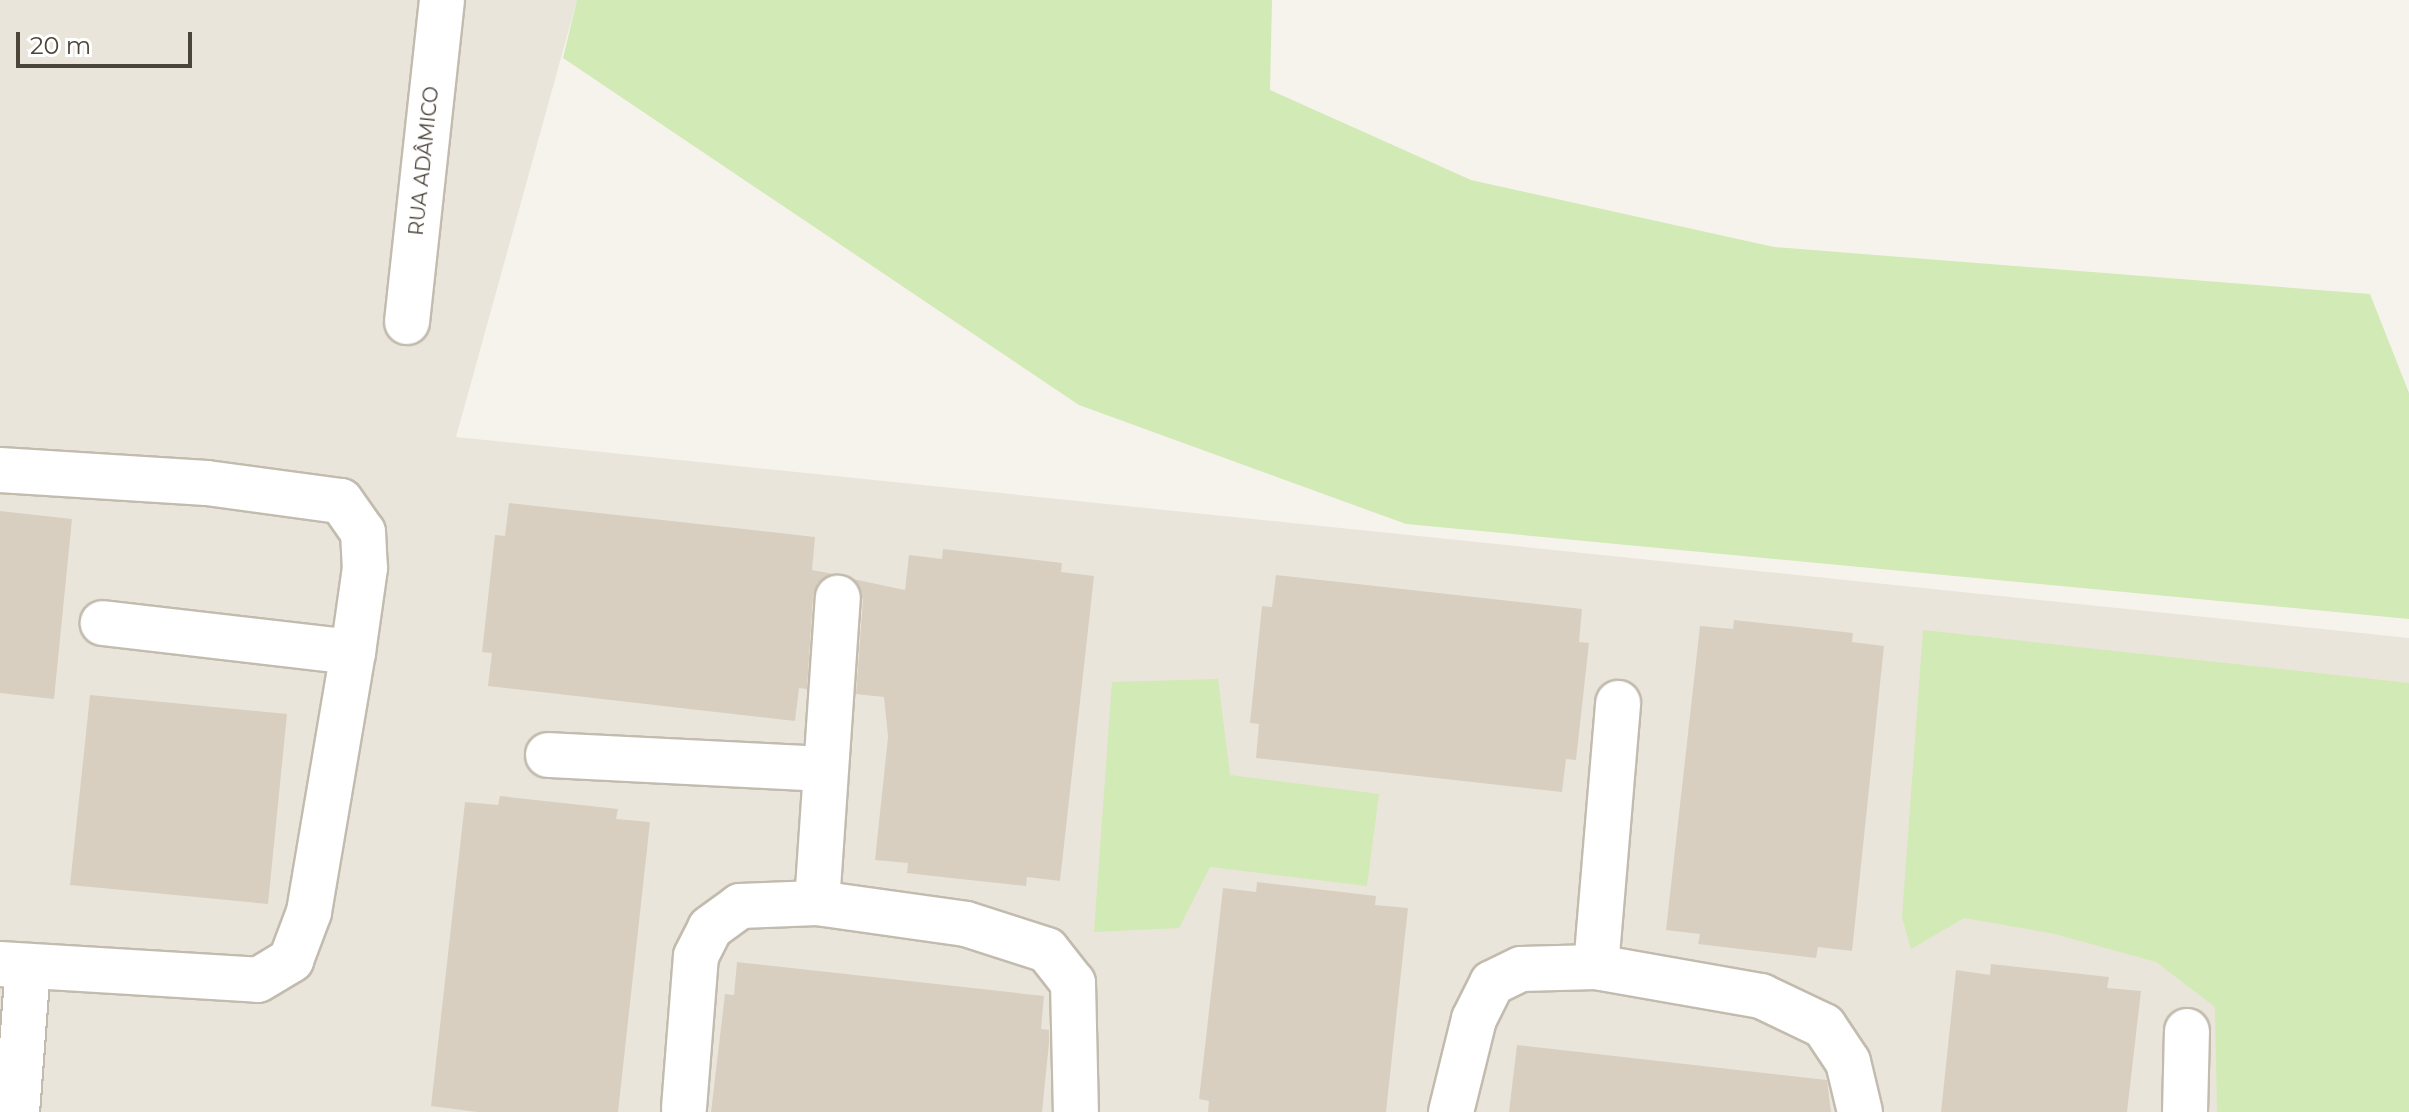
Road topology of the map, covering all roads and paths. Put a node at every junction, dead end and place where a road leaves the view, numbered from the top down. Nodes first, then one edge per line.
1 (442, 0) edge
2 (407, 322) dead end
3 (0, 470) edge
4 (838, 598) dead end
5 (103, 623) dead end
6 (353, 652) junction
7 (1618, 703) dead end
8 (548, 755) dead end
9 (823, 769) junction
10 (817, 903) junction
11 (14, 966) edge
12 (1596, 967) junction
13 (2187, 1031) dead end
14 (684, 1108) dead end
15 (17, 1112) edge
16 (1076, 1112) edge
17 (1451, 1112) edge
18 (1860, 1112) edge
19 (2185, 1112) edge

1 - 2 street, RUA ADÂMICO
3 - 6 street
4 - 9 street
5 - 6 street
6 - 11 street
7 - 12 street
8 - 9 street
9 - 10 street
10 - 14 street
10 - 16 street
11 - 15 street
12 - 17 street
12 - 18 street
13 - 19 street

